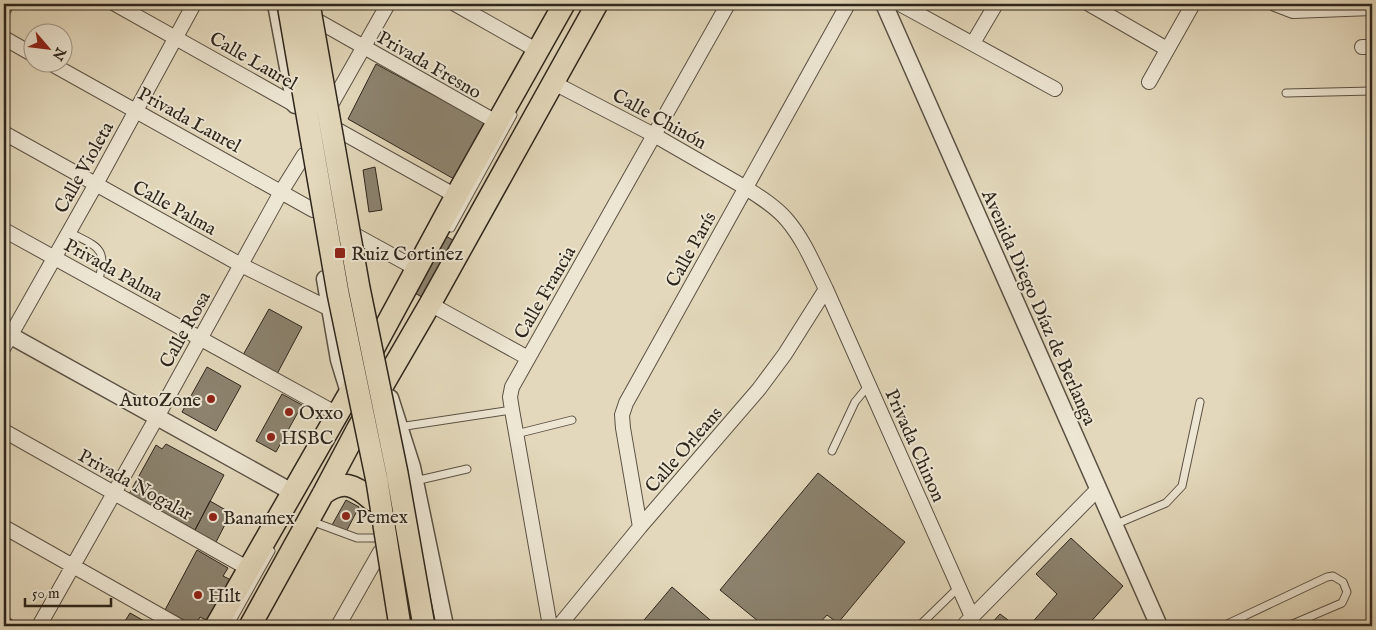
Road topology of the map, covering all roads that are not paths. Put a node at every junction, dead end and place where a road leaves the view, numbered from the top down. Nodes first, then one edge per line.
1 (6, 4) edge
2 (115, 4) edge
3 (194, 4) edge
4 (276, 4) edge
5 (288, 4) edge
6 (316, 4) edge
7 (388, 4) edge
8 (455, 4) edge
9 (564, 4) edge
10 (589, 4) edge
11 (597, 4) edge
12 (728, 4) edge
13 (848, 4) edge
14 (884, 4) edge
15 (900, 4) edge
16 (996, 4) edge
17 (1089, 4) edge
18 (1192, 4) edge
19 (1275, 4) edge
20 (1372, 8) edge
21 (4, 9) edge
22 (313, 13) edge
23 (175, 37) junction
24 (4, 38) edge
25 (973, 43) junction
26 (22, 48) edge
27 (364, 48) junction
28 (1167, 49) junction
29 (538, 51) junction
30 (66, 72) edge
31 (1149, 82) dead end
32 (554, 83) junction
33 (1055, 89) dead end
34 (1372, 91) edge
35 (1286, 93) dead end
36 (332, 103) junction
37 (295, 105) junction
38 (518, 107) dead end
39 (136, 110) junction
40 (498, 123) junction
41 (336, 130) junction
42 (4, 133) edge
43 (654, 135) junction
44 (304, 155) junction
45 (96, 184) junction
46 (746, 188) junction
47 (281, 192) junction
48 (456, 196) junction
49 (313, 210) junction
50 (4, 230) edge
51 (69, 232) junction
52 (357, 236) junction
53 (446, 236) dead end
54 (456, 242) dead end
55 (54, 258) junction
56 (241, 265) junction
57 (417, 269) junction
58 (98, 282) junction
59 (826, 289) junction
60 (428, 301) junction
61 (330, 309) junction
62 (372, 313) junction
63 (200, 338) junction
64 (6, 339) edge
65 (378, 349) junction
66 (528, 358) junction
67 (376, 377) junction
68 (869, 385) junction
69 (1200, 402) dead end
70 (512, 410) junction
71 (350, 412) junction
72 (157, 417) junction
73 (572, 420) dead end
74 (399, 427) junction
75 (4, 431) edge
76 (516, 434) junction
77 (832, 451) dead end
78 (467, 469) dead end
79 (367, 471) junction
80 (414, 474) junction
81 (1098, 489) junction
82 (292, 492) junction
83 (114, 493) junction
84 (323, 494) junction
85 (372, 500) junction
86 (309, 520) junction
87 (1114, 525) junction
88 (4, 527) edge
89 (640, 527) junction
90 (277, 541) dead end
91 (379, 545) junction
92 (74, 567) junction
93 (249, 569) junction
94 (959, 588) junction
95 (968, 622) edge
96 (4, 624) edge
97 (8, 626) edge
98 (39, 626) edge
99 (178, 626) edge
100 (216, 626) edge
101 (230, 626) edge
102 (241, 626) edge
103 (250, 626) edge
104 (338, 626) edge
105 (392, 626) edge
106 (400, 626) edge
107 (424, 626) edge
108 (445, 626) edge
109 (550, 626) edge
110 (559, 626) edge
111 (919, 626) edge
112 (1159, 626) edge
113 (1223, 626) edge
114 (1288, 626) edge

1 - 21 street
2 - 23 street, Calle Laurel
3 - 23 street, Calle Violeta
4 - 37 street
5 - 106 main road, bridge
6 - 22 street
7 - 27 street
8 - 29 street
9 - 29 main road
10 - 54 lane
11 - 32 main road
12 - 43 street, Calle Francia
13 - 46 street, Calle París
14 - 81 street, Avenida Diego Díaz de Berlanga
15 - 25 street
16 - 25 street
17 - 28 street
18 - 28 street
19 - 20 street
22 - 27 street, Privada Fresno
22 - 36 street
22 - 107 main road, bridge
23 - 37 street, Calle Laurel
23 - 39 street, Calle Violeta
24 - 26 street
25 - 33 street
27 - 36 street
27 - 40 street, Privada Fresno
28 - 31 street
29 - 40 main road
30 - 39 street, Privada Laurel
32 - 43 street, Calle Chinón
32 - 60 main road
34 - 35 lane
36 - 41 street
37 - 44 street
38 - 53 lane
39 - 45 street, Calle Violeta
39 - 47 street, Privada Laurel
40 - 48 main road
41 - 48 street
41 - 52 street
42 - 45 street, Calle Palma
43 - 46 street, Calle Chinón
43 - 66 street, Calle Francia
44 - 47 street, Calle Rosa
44 - 49 street
45 - 51 street, Calle Violeta
45 - 56 street, Calle Palma
46 - 59 street, Calle Chinón
46 - 89 street, Calle París
47 - 49 street, Privada Laurel
47 - 56 street, Calle Rosa
48 - 57 main road
49 - 61 street
50 - 55 street, Privada Palma
51 - 55 street, Calle Violeta
51 - 58 lane
52 - 57 street
52 - 62 street
55 - 58 street, Privada Palma
55 - 64 street, Calle Violeta
56 - 61 street, Calle Palma
56 - 63 street, Calle Rosa
57 - 65 main road
58 - 63 street, Privada Palma
59 - 68 street, Privada Chinon
59 - 89 street, Calle Orleans
60 - 66 street
60 - 67 main road
61 - 62 street
61 - 71 street
62 - 65 street
63 - 71 street, Privada Palma
63 - 72 street, Calle Rosa
64 - 72 street
65 - 67 street
65 - 71 main road
66 - 70 street, Calle Francia
67 - 71 main road
67 - 74 street
68 - 77 lane
68 - 94 street, Privada Chinon
69 - 87 lane
70 - 74 lane
70 - 76 street, Calle Francia
71 - 79 street
71 - 82 main road
71 - 84 main road
71 - 102 lane
72 - 82 street
72 - 83 street, Calle Rosa
73 - 76 lane
74 - 80 street
75 - 83 street, Privada Nogalar
76 - 109 street, Calle Francia
78 - 80 lane
79 - 80 street
79 - 85 street
80 - 108 street
81 - 87 street, Avenida Diego Díaz de Berlanga
81 - 95 street
82 - 93 main road
83 - 92 street, Calle Rosa
83 - 93 street, Privada Nogalar
84 - 85 main road
84 - 86 main road
85 - 91 street
86 - 91 lane
86 - 103 main road
87 - 112 street, Avenida Diego Díaz de Berlanga
88 - 92 street
89 - 110 street, Calle Orleans
90 - 101 lane
91 - 104 street
91 - 105 street
92 - 98 street, Calle Rosa
92 - 99 street
93 - 100 main road
94 - 95 street, Privada Chinon
94 - 111 lane
96 - 97 street
113 - 114 lane

